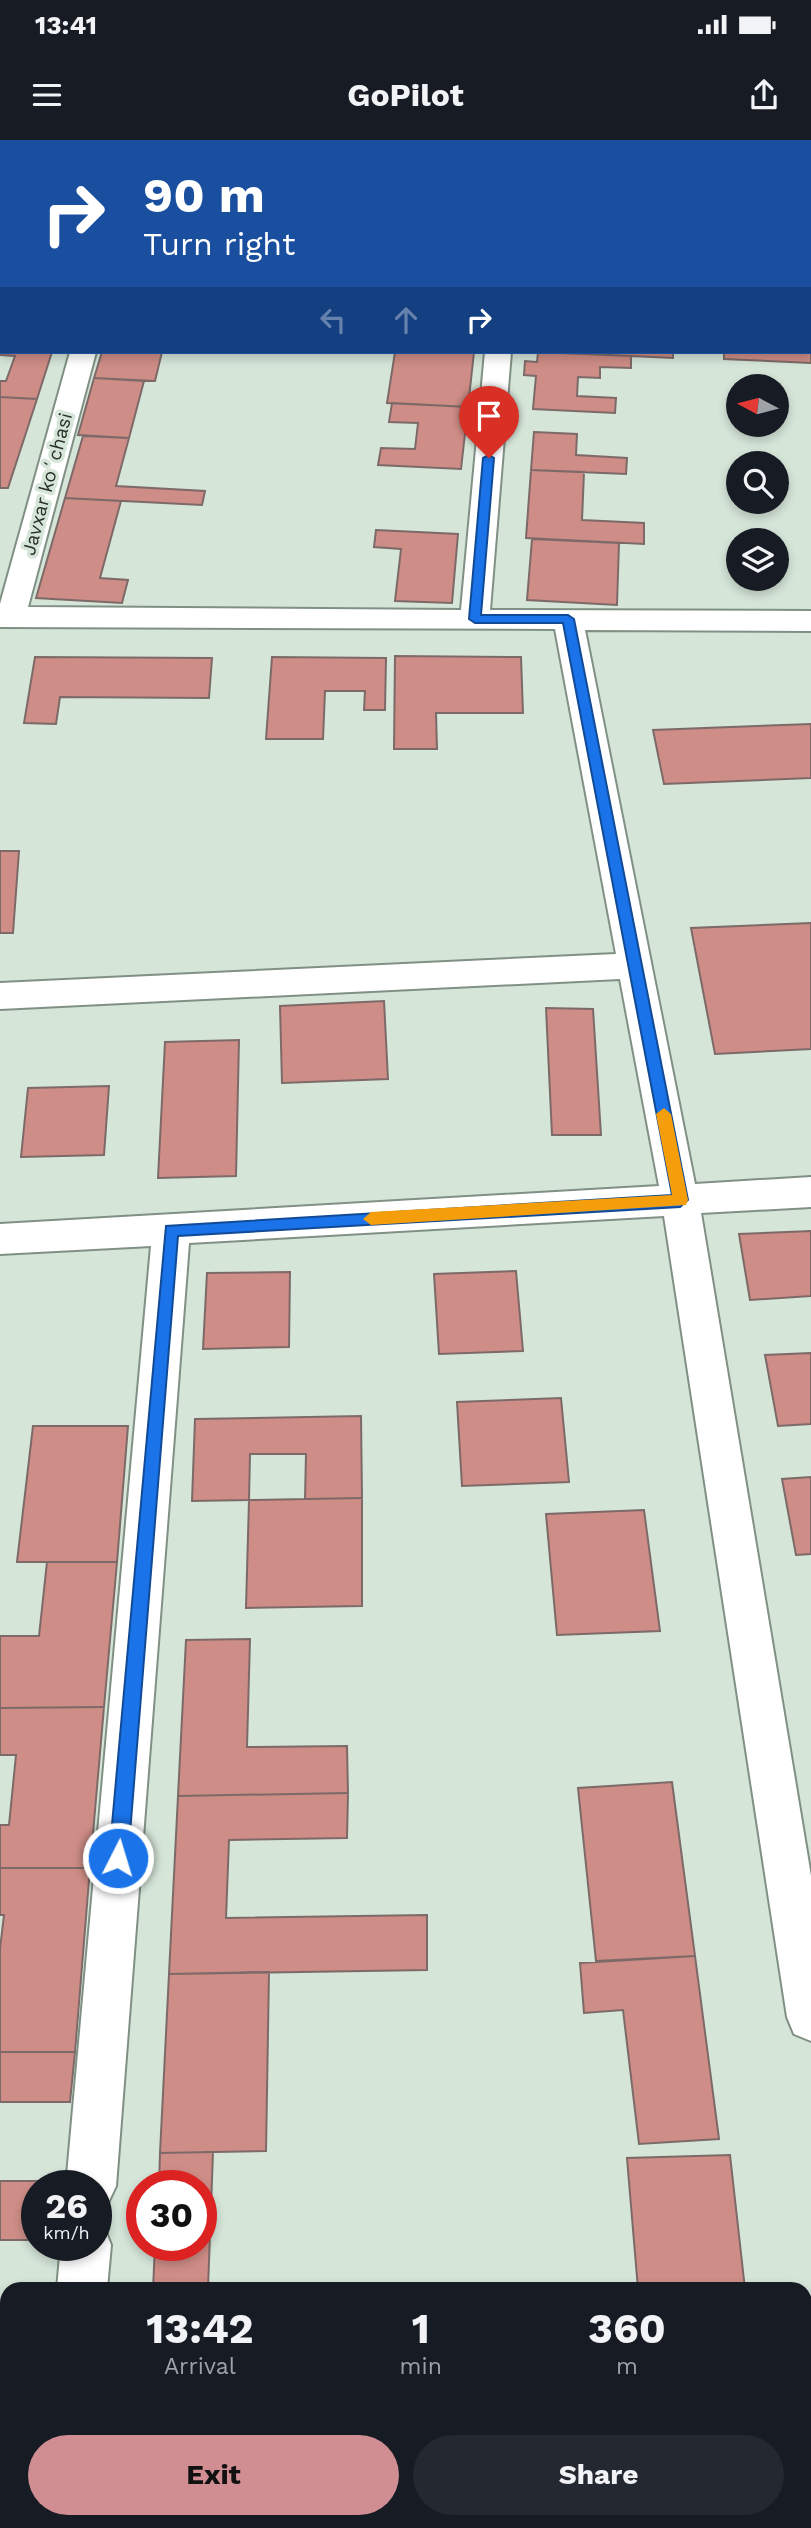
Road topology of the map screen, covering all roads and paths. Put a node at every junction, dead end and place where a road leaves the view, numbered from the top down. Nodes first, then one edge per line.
1 (82, 354) edge
2 (498, 354) edge
3 (5, 617) edge
4 (475, 619) junction
5 (568, 619) junction
6 (811, 621) edge
7 (635, 966) junction
8 (0, 996) edge
9 (811, 1192) edge
10 (680, 1200) junction
11 (171, 1230) junction
12 (0, 1239) edge
13 (811, 2017) edge
14 (92, 2170) edge
15 (85, 2261) edge
16 (83, 2282) edge

1 - 3 street, Javxar koʻchasi
2 - 4 street
3 - 4 street
4 - 5 street
5 - 6 street
5 - 7 street
7 - 8 street
7 - 10 street
9 - 10 street
10 - 11 street
10 - 13 street
11 - 12 street
11 - 14 street
15 - 16 street

